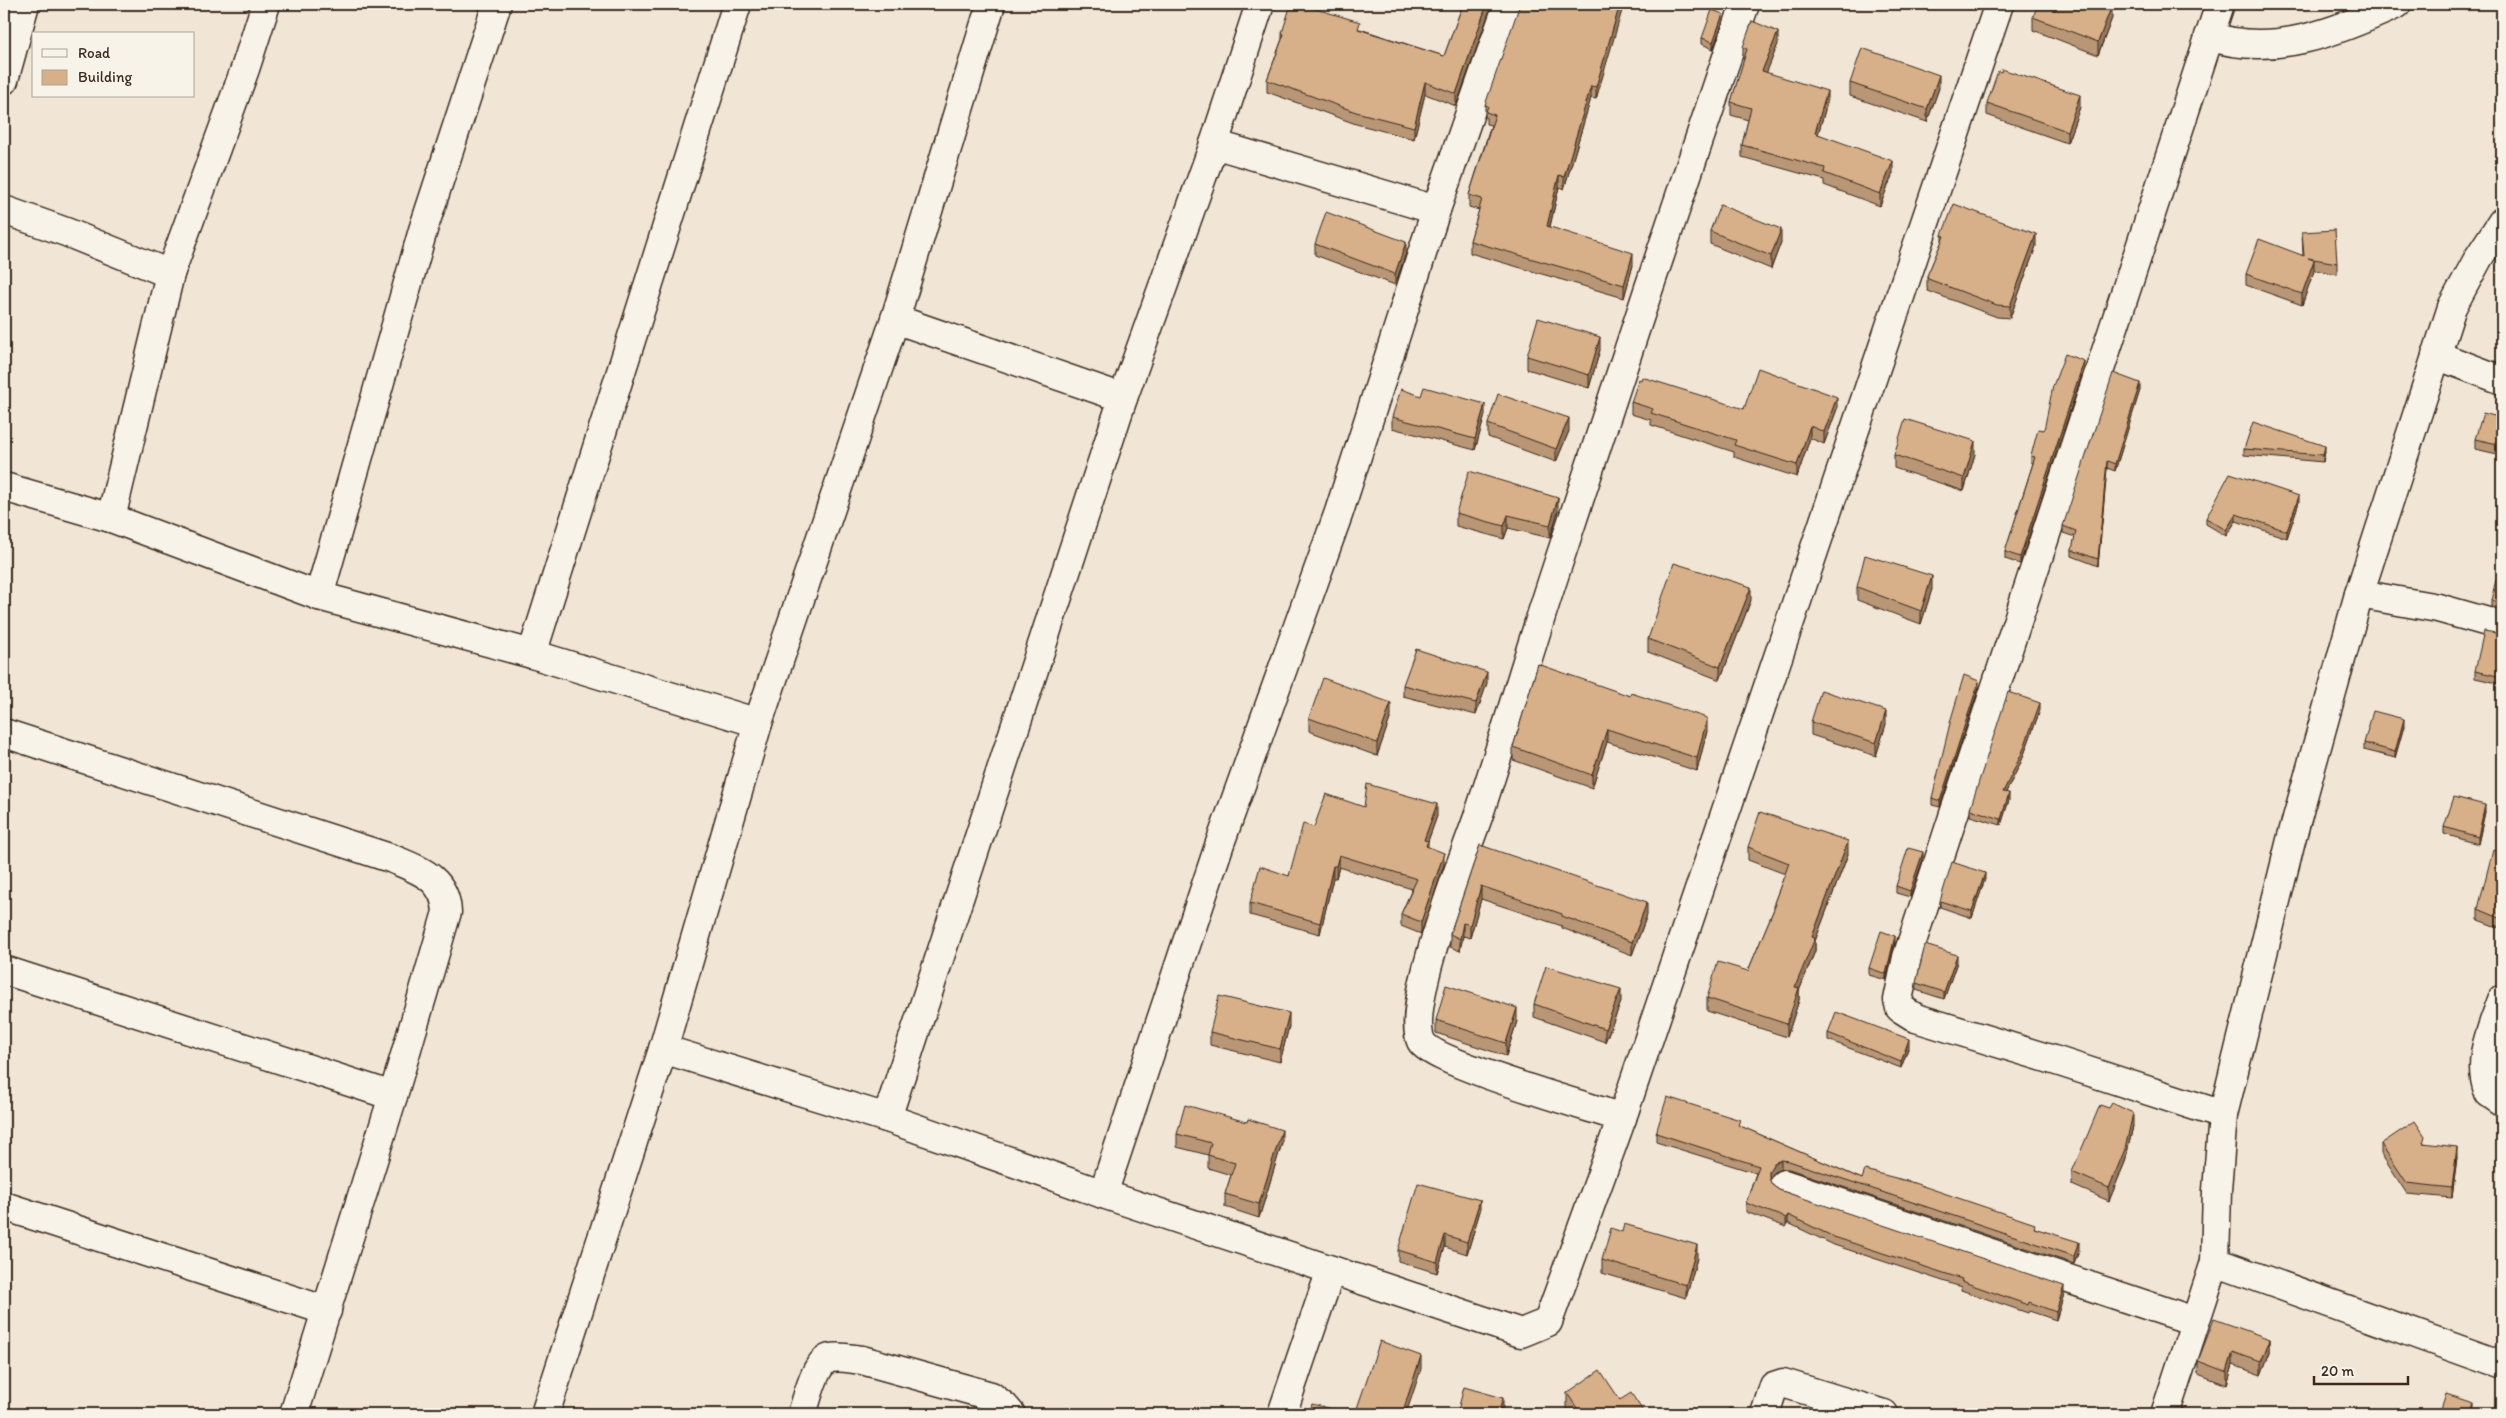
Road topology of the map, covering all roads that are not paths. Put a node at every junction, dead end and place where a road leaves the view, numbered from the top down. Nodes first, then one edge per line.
1 (25, 4) edge
2 (266, 4) edge
3 (497, 4) edge
4 (738, 4) edge
5 (991, 4) edge
6 (1260, 4) edge
7 (1508, 4) edge
8 (1745, 4) edge
9 (1999, 4) edge
10 (2220, 4) edge
11 (2396, 4) edge
12 (2209, 36) junction
13 (4, 80) edge
14 (1214, 144) junction
15 (4, 210) edge
16 (1436, 210) junction
17 (2502, 222) edge
18 (170, 274) junction
19 (895, 319) junction
20 (2436, 355) junction
21 (2502, 380) edge
22 (1123, 398) junction
23 (4, 487) edge
24 (111, 518) junction
25 (2359, 594) junction
26 (319, 596) junction
27 (2502, 626) edge
28 (532, 654) junction
29 (758, 723) junction
30 (4, 733) edge
31 (4, 970) edge
32 (2502, 1000) edge
33 (663, 1049) junction
34 (393, 1096) junction
35 (2502, 1102) edge
36 (2223, 1115) junction
37 (887, 1118) junction
38 (1622, 1118) junction
39 (1784, 1184) dead end
40 (1103, 1194) junction
41 (4, 1206) edge
42 (2215, 1262) junction
43 (1331, 1270) junction
44 (327, 1311) junction
45 (2194, 1321) junction
46 (2502, 1366) edge
47 (294, 1414) edge
48 (545, 1414) edge
49 (802, 1414) edge
50 (1011, 1414) edge
51 (1282, 1414) edge
52 (1765, 1414) edge
53 (1884, 1414) edge
54 (2165, 1414) edge

1 - 13 street
2 - 18 street
3 - 26 street
4 - 28 street
5 - 19 street
6 - 14 street
7 - 16 street
8 - 38 street
9 - 38 street
10 - 12 street
11 - 12 street
12 - 36 street
14 - 16 street
14 - 22 street
15 - 18 street
16 - 40 street
17 - 20 street
18 - 24 street
19 - 22 street
19 - 29 street
20 - 21 street
20 - 25 street
22 - 37 street
23 - 24 street
24 - 26 street
25 - 27 street
25 - 36 street
26 - 28 street
28 - 29 street
29 - 33 street
30 - 34 street
31 - 34 street
32 - 35 street
33 - 37 street
33 - 48 street
34 - 44 street
36 - 42 street
37 - 40 street
38 - 43 street
39 - 45 street
40 - 43 street
41 - 44 street
42 - 45 street
42 - 46 street
43 - 51 street
44 - 47 street
45 - 54 street
49 - 50 street
52 - 53 street

